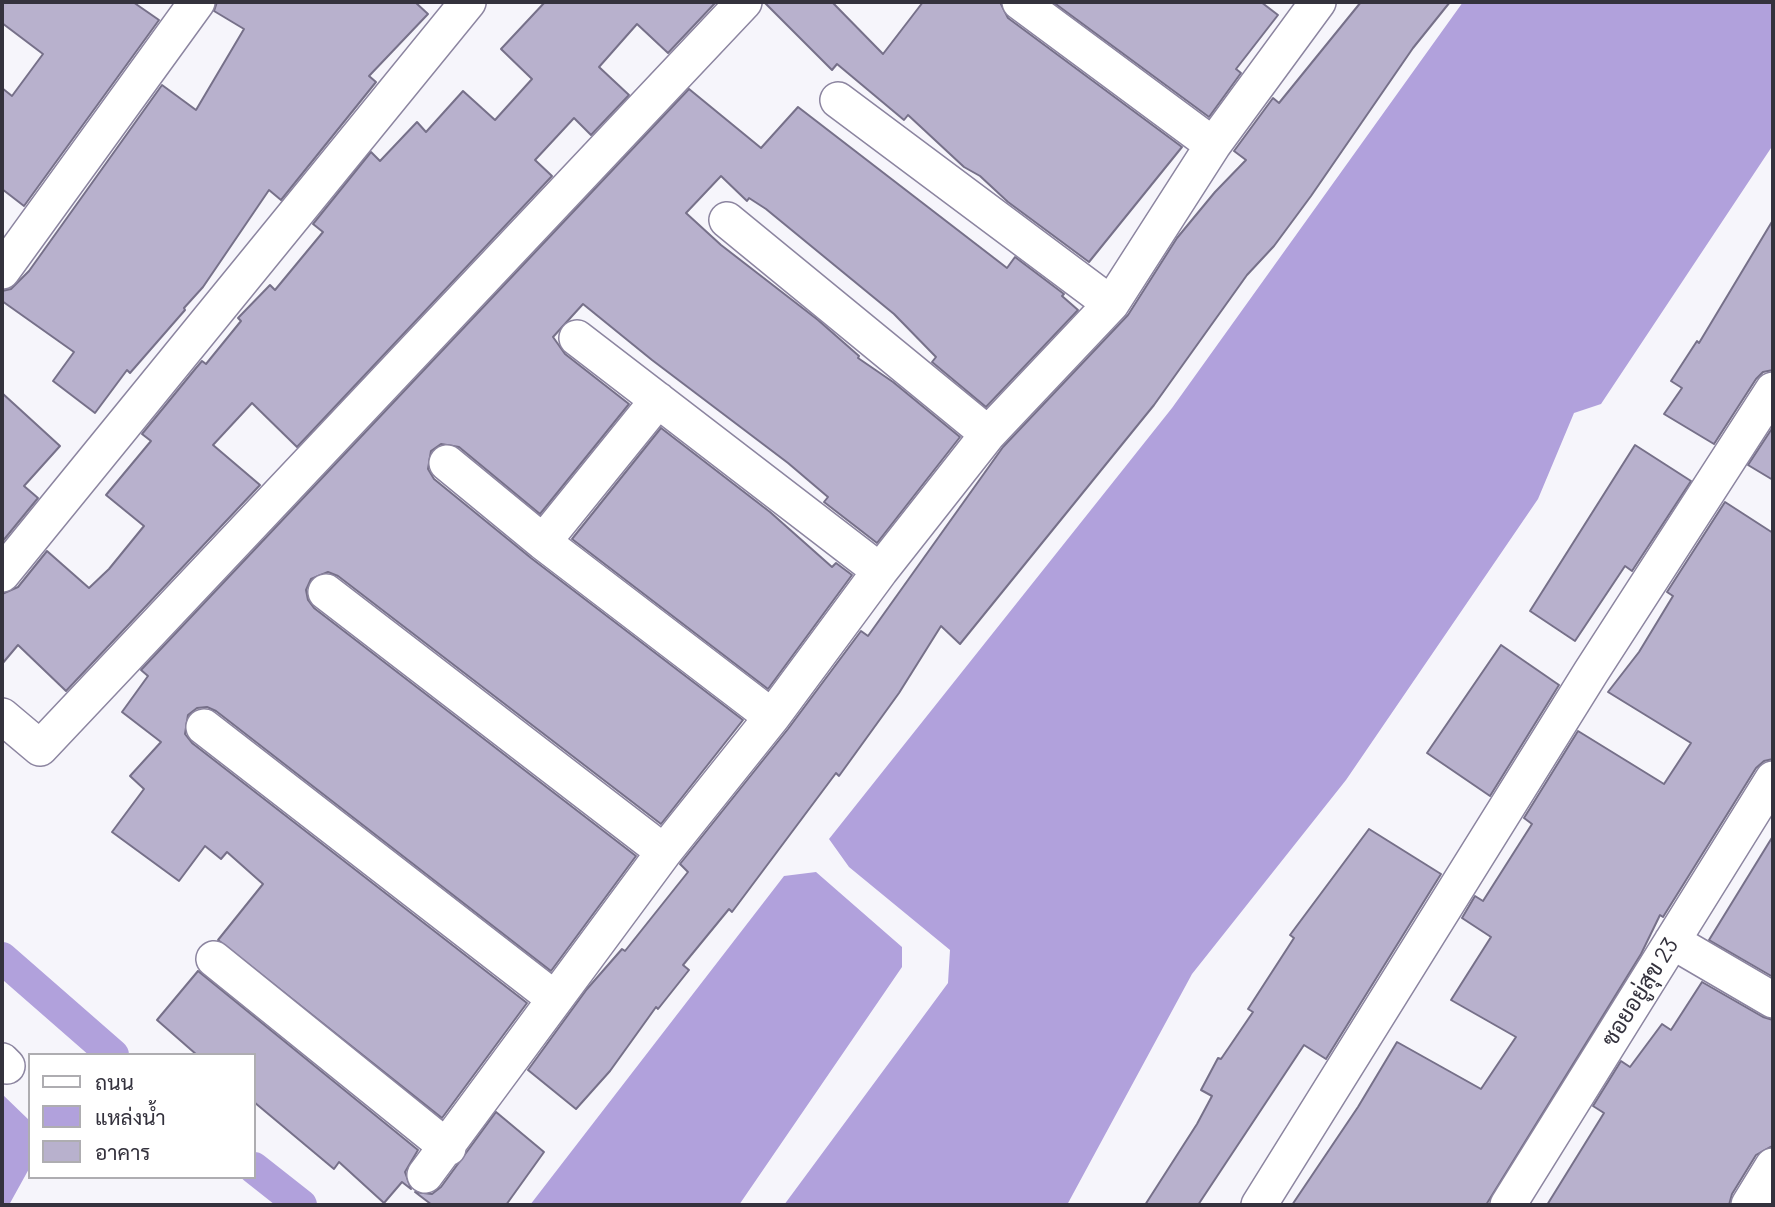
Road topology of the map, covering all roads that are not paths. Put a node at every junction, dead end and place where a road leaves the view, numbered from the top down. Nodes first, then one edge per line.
1 (197, 2) edge
2 (468, 2) edge
3 (744, 2) edge
4 (1020, 2) edge
5 (1318, 2) edge
6 (838, 100) dead end
7 (1213, 145) junction
8 (727, 220) dead end
9 (2, 271) edge
10 (1111, 304) junction
11 (577, 338) dead end
12 (1773, 390) edge
13 (658, 400) junction
14 (988, 434) junction
15 (447, 463) dead end
16 (543, 542) junction
17 (880, 571) junction
18 (2, 574) edge
19 (326, 592) dead end
20 (2, 716) edge
21 (772, 718) junction
22 (204, 727) dead end
23 (1773, 779) edge
24 (664, 852) junction
25 (1672, 941) junction
26 (214, 959) dead end
27 (555, 999) junction
28 (1773, 1000) edge
29 (448, 1148) junction
30 (1773, 1166) edge
31 (425, 1175) dead end
32 (1259, 1205) edge
33 (1508, 1205) edge
34 (1749, 1205) edge

1 - 9 street
2 - 18 street
3 - 20 street
4 - 7 street
5 - 7 street
6 - 10 street
7 - 10 street
8 - 14 street
10 - 14 street
11 - 13 street
12 - 32 street
13 - 16 street
13 - 17 street
14 - 17 street
15 - 16 street
16 - 21 street
17 - 21 street
19 - 24 street
21 - 24 street
22 - 27 street
23 - 25 street, ซอยอยู่สุข 23
24 - 27 street
25 - 28 street
25 - 33 street, ซอยอยู่สุข 23
26 - 29 street
27 - 29 street
29 - 31 street
30 - 34 street

